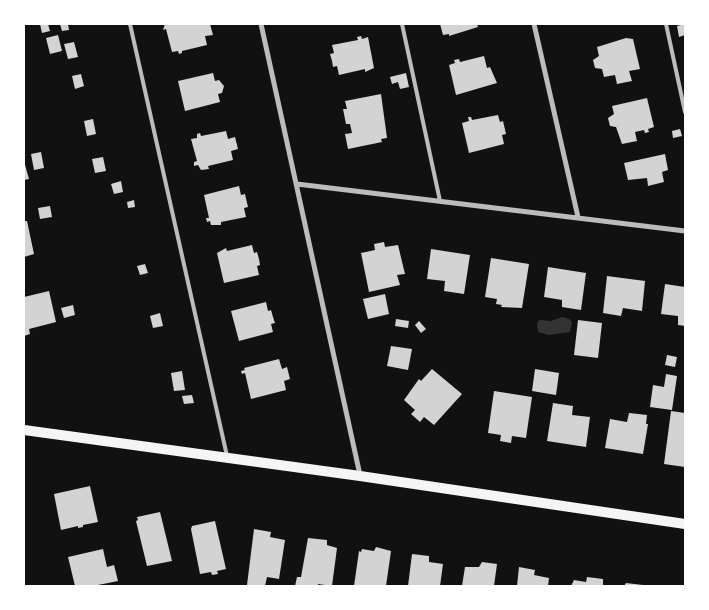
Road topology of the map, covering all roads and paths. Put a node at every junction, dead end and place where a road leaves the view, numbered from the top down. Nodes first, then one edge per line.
1 (130, 24) edge
2 (260, 24) edge
3 (402, 24) edge
4 (534, 24) edge
5 (666, 24) edge
6 (685, 112) edge
7 (297, 184) junction
8 (440, 201) junction
9 (578, 216) junction
10 (685, 231) edge
11 (24, 430) edge
12 (228, 458) junction
13 (360, 476) junction
14 (685, 524) edge

1 - 12 lane
2 - 7 street
3 - 8 lane
4 - 9 street
5 - 6 lane
7 - 8 street
7 - 13 street
8 - 9 street
9 - 10 street
11 - 12 main road
12 - 13 main road
13 - 14 main road

